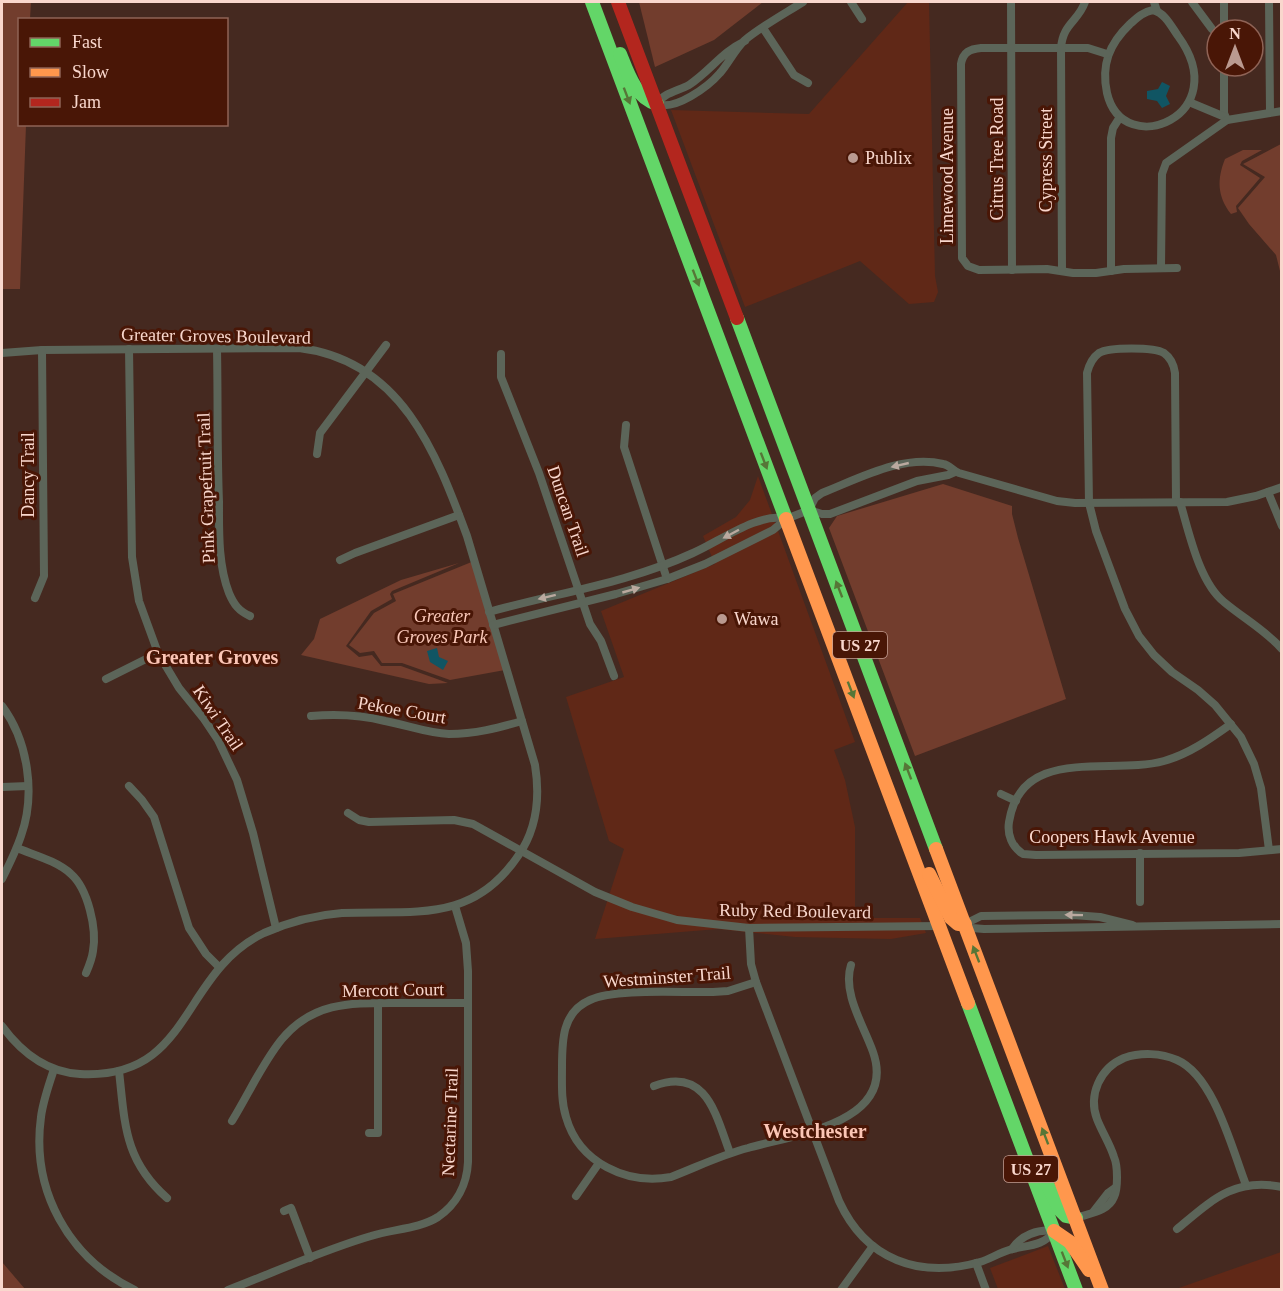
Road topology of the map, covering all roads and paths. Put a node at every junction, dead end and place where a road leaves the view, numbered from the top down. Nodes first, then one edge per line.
1 (592, 2) edge
2 (600, 2) edge
3 (618, 2) edge
4 (802, 2) edge
5 (851, 2) edge
6 (1011, 2) edge
7 (1084, 2) edge
8 (1154, 2) edge
9 (1192, 2) edge
10 (1224, 2) edge
11 (1269, 2) edge
12 (1157, 11) junction
13 (1224, 18) edge
14 (862, 19) dead end
15 (1205, 19) edge
16 (763, 28) junction
17 (745, 41) junction
18 (1011, 48) junction
19 (1061, 48) junction
20 (1107, 54) junction
21 (711, 66) junction
22 (719, 74) junction
23 (1224, 78) edge
24 (808, 83) dead end
25 (1189, 102) junction
26 (657, 104) junction
27 (1281, 111) edge
28 (1270, 112) junction
29 (1120, 117) junction
30 (1226, 118) junction
31 (1161, 268) junction
32 (1177, 268) dead end
33 (1012, 270) junction
34 (1062, 271) junction
35 (1111, 271) junction
36 (386, 345) dead end
37 (217, 349) junction
38 (42, 350) junction
39 (129, 350) junction
40 (2, 353) edge
41 (501, 354) dead end
42 (365, 371) junction
43 (626, 426) dead end
44 (317, 454) dead end
45 (955, 472) junction
46 (1281, 487) edge
47 (1268, 492) junction
48 (1178, 502) junction
49 (1089, 503) junction
50 (809, 510) junction
51 (459, 515) junction
52 (786, 519) junction
53 (1281, 526) edge
54 (340, 560) dead end
55 (662, 566) junction
56 (667, 579) junction
57 (578, 590) junction
58 (35, 598) dead end
59 (582, 603) junction
60 (489, 612) junction
61 (250, 616) dead end
62 (493, 625) junction
63 (1281, 649) edge
64 (158, 653) junction
65 (614, 676) dead end
66 (106, 679) dead end
67 (2, 706) edge
68 (311, 716) dead end
69 (522, 721) junction
70 (1232, 723) junction
71 (876, 757) junction
72 (28, 786) junction
73 (129, 786) dead end
74 (2, 787) edge
75 (1001, 794) dead end
76 (1016, 801) junction
77 (348, 813) dead end
78 (17, 848) junction
79 (1281, 849) edge
80 (1269, 850) junction
81 (521, 851) junction
82 (1140, 854) junction
83 (2, 879) edge
84 (1140, 902) dead end
85 (455, 906) junction
86 (1028, 915) junction
87 (965, 924) junction
88 (1281, 924) edge
89 (1132, 925) junction
90 (940, 926) junction
91 (276, 928) junction
92 (748, 928) junction
93 (1028, 929) junction
94 (851, 965) dead end
95 (219, 967) junction
96 (86, 973) dead end
97 (756, 982) junction
98 (378, 1003) junction
99 (468, 1003) junction
100 (2, 1026) edge
101 (985, 1047) junction
102 (54, 1069) junction
103 (119, 1071) junction
104 (654, 1086) dead end
105 (232, 1121) dead end
106 (813, 1130) junction
107 (369, 1133) dead end
108 (730, 1153) junction
109 (599, 1163) junction
110 (1246, 1185) junction
111 (1281, 1187) edge
112 (576, 1196) dead end
113 (167, 1198) dead end
114 (284, 1211) dead end
115 (1076, 1218) junction
116 (1177, 1229) dead end
117 (1054, 1231) junction
118 (873, 1246) junction
119 (310, 1258) junction
120 (976, 1263) junction
121 (135, 1290) edge
122 (228, 1290) edge
123 (841, 1290) edge
124 (986, 1290) edge
125 (1076, 1290) edge
126 (1101, 1290) edge

1 -> 52 highway, US 27
2 - 26 highway
3 - 26 highway, US 27
4 - 16 street
5 - 14 street
6 - 18 street, Citrus Tree Road
7 - 19 street
8 - 12 street
9 - 15 street
10 - 13 street
11 - 28 street
12 - 20 street
12 - 25 street
16 - 17 street
16 - 24 street
17 - 21 street
17 - 22 street
18 - 19 street, Limewood Avenue
18 - 33 street, Citrus Tree Road
18 - 33 street, Limewood Avenue
19 - 20 street, Limewood Avenue
19 - 34 street, Cypress Street
20 - 29 street
21 - 22 street
21 - 26 street
22 - 26 street
23 - 30 street
25 - 29 street
25 - 30 street
26 - 50 highway, US 27
27 - 28 street
28 - 30 street
29 - 35 street
30 - 31 street
31 - 32 street, Limewood Avenue
31 - 35 street, Limewood Avenue
33 - 34 street, Limewood Avenue
34 - 35 street, Limewood Avenue
36 - 42 street
37 - 39 street, Greater Groves Boulevard
37 - 42 street, Greater Groves Boulevard
37 - 61 street, Pink Grapefruit Trail
38 - 39 street, Greater Groves Boulevard
38 - 40 street, Greater Groves Boulevard
38 - 58 street, Dancy Trail
39 - 64 street, Kiwi Trail
41 - 57 street, Duncan Trail
42 - 44 street
42 - 51 street, Greater Groves Boulevard
43 - 55 street
45 - 49 street
45 - 50 street
45 -> 50 street
46 - 47 street
47 - 48 street
47 - 53 street
48 - 49 street
48 - 49 street
48 - 63 street
49 - 70 street
50 - 52 street
87 -> 50 highway, US 27
51 - 54 street
51 - 60 street, Greater Groves Boulevard
52 -> 55 street
52 - 56 street
52 -> 71 highway, US 27
55 - 56 street
55 - 57 street
59 -> 56 street
57 - 59 street, Duncan Trail
57 -> 60 street
59 - 62 street
59 - 65 street, Duncan Trail
60 - 62 street, Greater Groves Boulevard
62 - 69 street, Greater Groves Boulevard
64 - 66 street
64 - 91 street, Kiwi Trail
67 - 72 street
68 - 69 street, Pekoe Court
69 - 81 street, Greater Groves Boulevard
70 - 76 street
70 - 80 street
71 - 87 highway
71 - 90 highway, US 27
72 - 74 street
72 - 78 street
73 - 95 street
75 - 76 street
76 - 82 street, Coopers Hawk Avenue
77 - 81 street, Ruby Red Boulevard
78 - 83 street
78 - 96 street
79 - 80 street, Coopers Hawk Avenue
80 - 82 street, Coopers Hawk Avenue
81 - 85 street, Greater Groves Boulevard
81 - 92 street, Ruby Red Boulevard
82 - 84 street
85 - 91 street, Greater Groves Boulevard
85 - 99 street, Nectarine Trail
86 - 87 street
89 -> 86 street
86 - 93 street
87 - 93 street
115 -> 87 highway, US 27
88 - 89 street
89 - 93 street
90 - 92 street, Ruby Red Boulevard
90 - 101 highway, US 27
91 - 95 street, Greater Groves Boulevard
92 - 97 street
94 - 106 street, Westminster Trail
95 - 103 street, Greater Groves Boulevard
97 - 106 street
97 - 109 street, Westminster Trail
98 - 99 street, Mercott Court
98 - 105 street, Mercott Court
98 - 107 street
99 - 119 street, Nectarine Trail
100 - 102 street, Greater Groves Boulevard
101 - 115 highway
101 - 117 highway, US 27
102 - 103 street, Greater Groves Boulevard
102 - 121 street
103 - 113 street
104 - 108 street
106 - 108 street, Westminster Trail
106 - 118 street
108 - 109 street, Westminster Trail
109 - 112 street
110 - 111 street
110 - 115 street
110 - 116 street
114 - 119 street
115 - 126 highway, US 27
117 - 120 street
117 -> 125 highway, US 27
117 - 126 highway
118 - 120 street
118 - 123 street
119 - 122 street, Nectarine Trail
120 - 124 street

